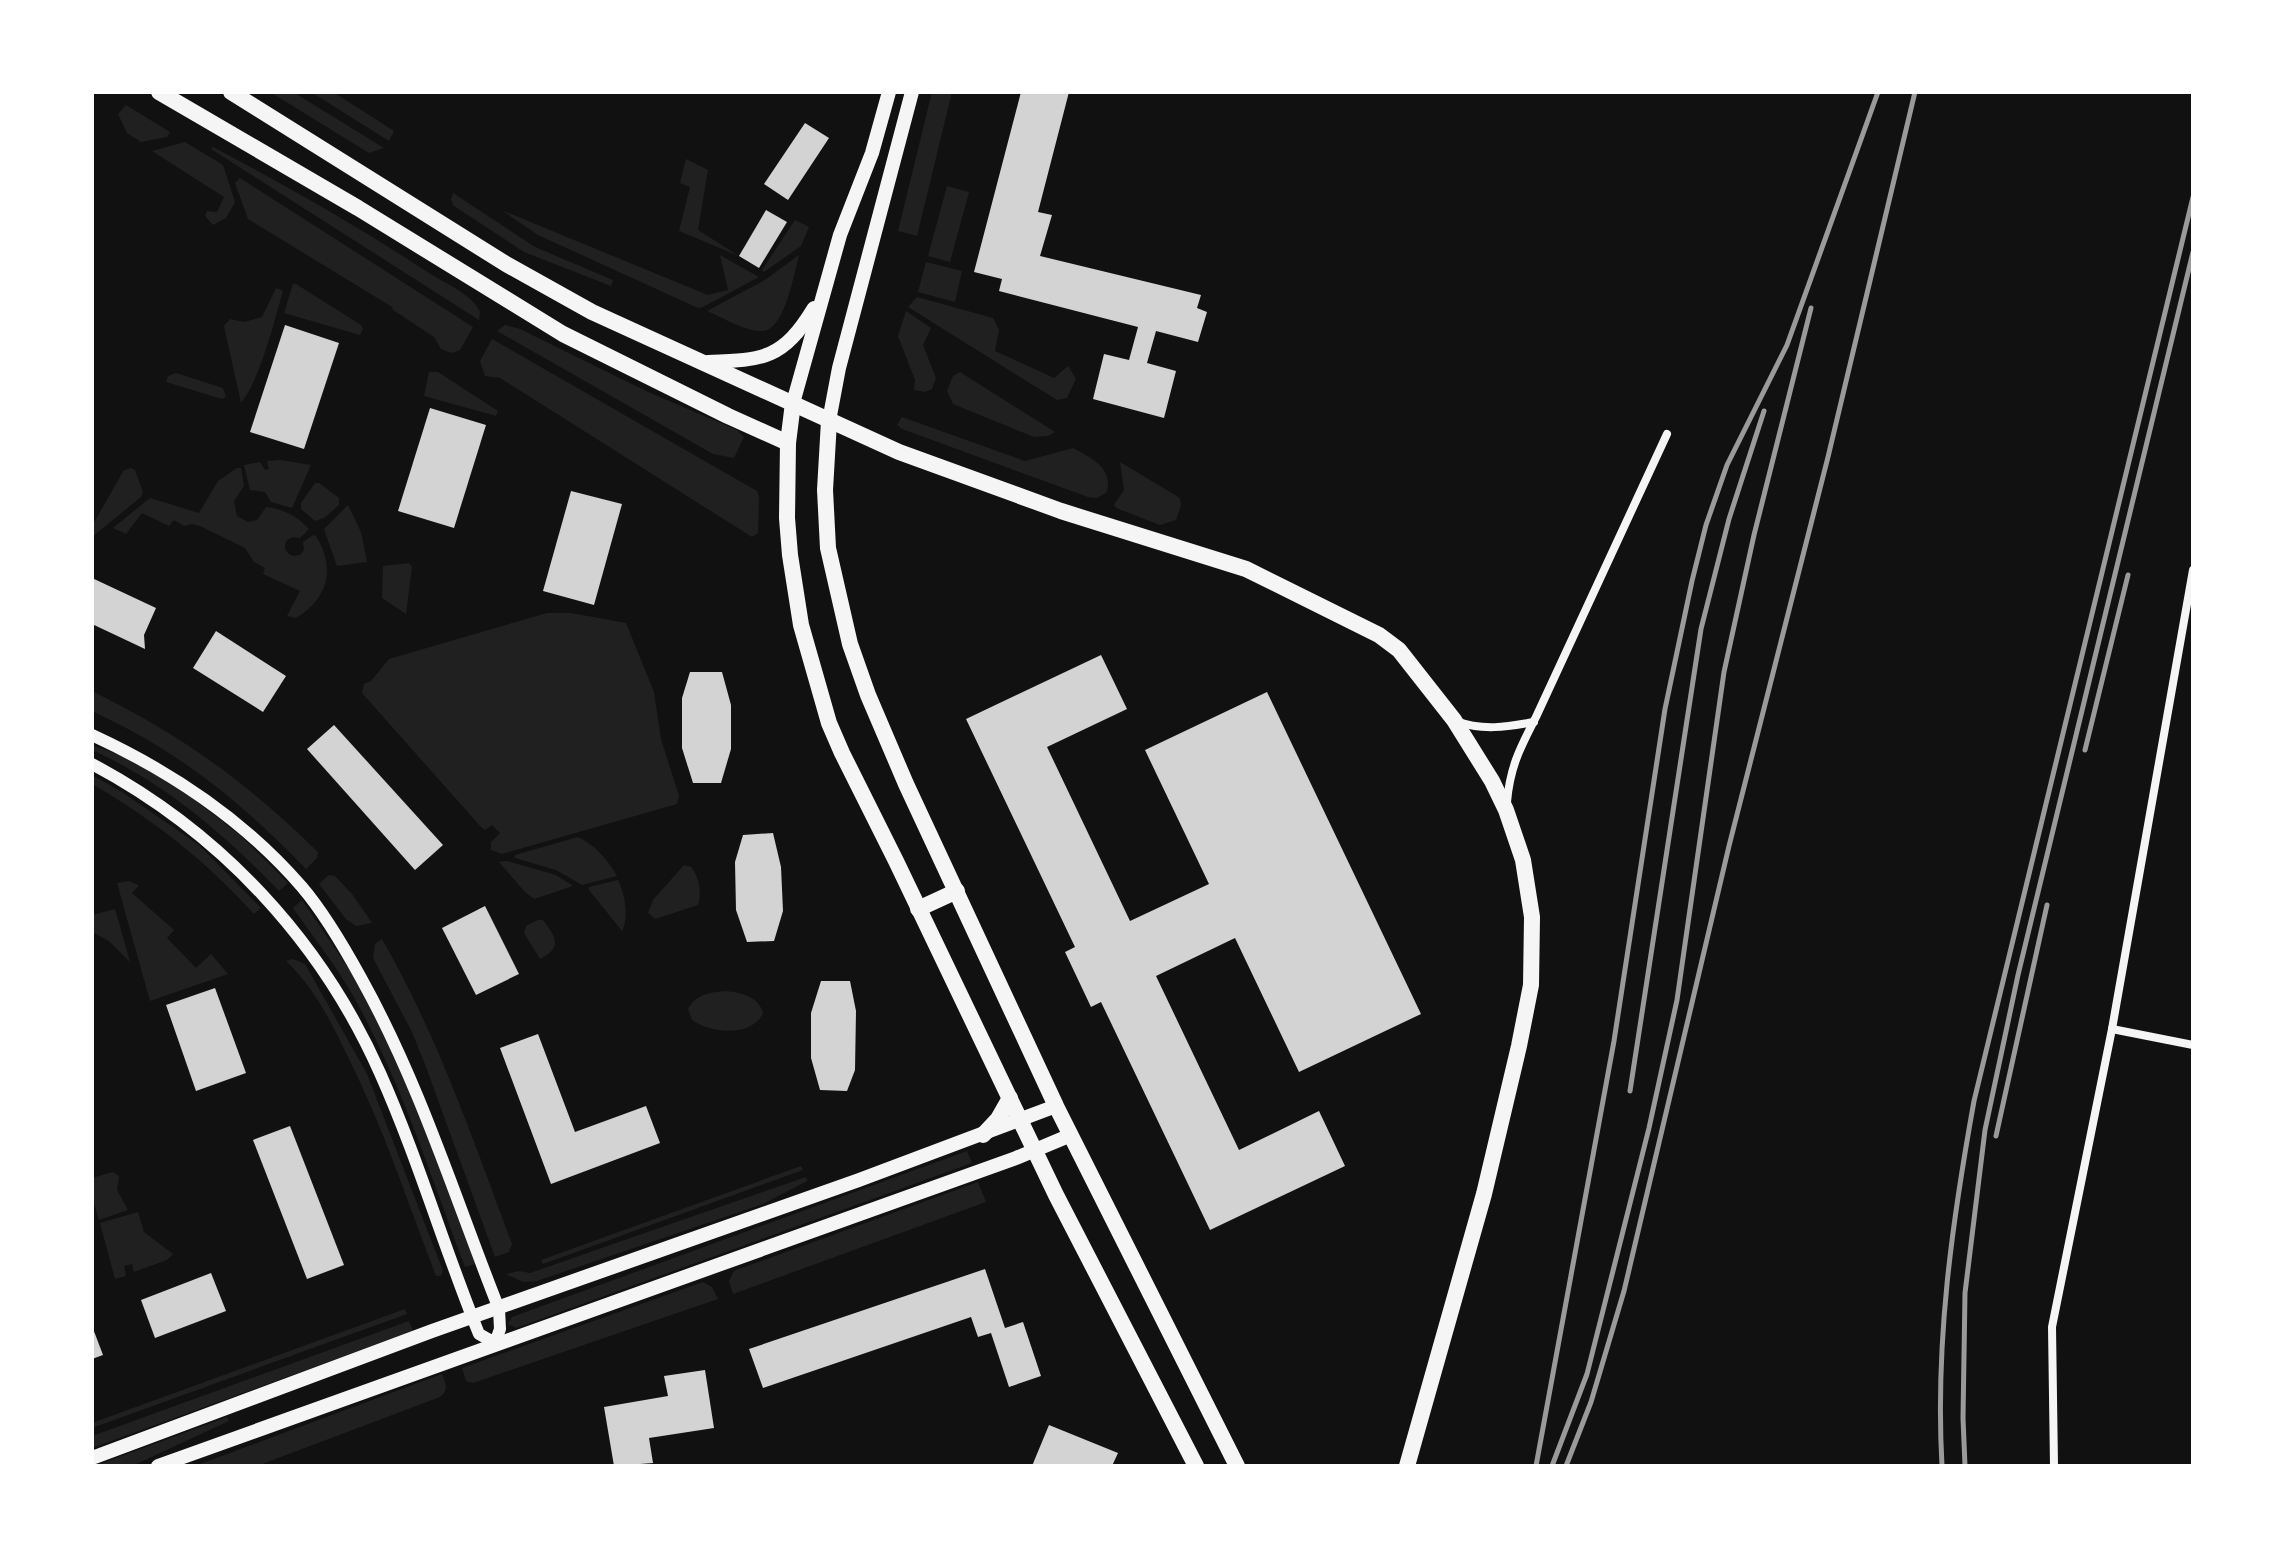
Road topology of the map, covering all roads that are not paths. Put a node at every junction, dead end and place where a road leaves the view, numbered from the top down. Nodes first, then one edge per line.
1 (159, 92) edge
2 (231, 92) edge
3 (889, 92) edge
4 (912, 92) edge
5 (825, 291) junction
6 (708, 362) junction
7 (793, 403) junction
8 (829, 421) junction
9 (1667, 434) dead end
10 (788, 443) junction
11 (2193, 570) edge
12 (1454, 720) junction
13 (1534, 722) junction
14 (92, 735) edge
15 (92, 764) edge
16 (1506, 810) junction
17 (957, 891) junction
18 (918, 909) junction
19 (2112, 1029) junction
20 (2193, 1045) edge
21 (1010, 1098) junction
22 (1056, 1106) junction
23 (1021, 1121) junction
24 (983, 1135) junction
25 (1071, 1135) junction
26 (1035, 1150) junction
27 (1016, 1158) junction
28 (1050, 1181) junction
29 (499, 1309) junction
30 (472, 1318) junction
31 (495, 1343) junction
32 (92, 1458) edge
33 (2054, 1463) edge
34 (158, 1466) edge
35 (1196, 1466) edge
36 (1237, 1466) edge
37 (1407, 1466) edge

1 - 10 main road
2 - 6 main road
3 - 5 main road
4 - 8 main road
5 - 6 main road
5 - 7 main road
6 - 7 main road
7 - 8 main road
7 - 10 main road
8 - 12 main road
8 - 17 main road
9 - 13 street
10 - 18 main road
11 - 19 street
12 - 13 street
12 - 16 main road
13 - 16 street
14 - 29 street
15 - 30 street
16 - 37 main road
17 - 18 main road
17 - 22 main road
18 - 21 main road
19 - 20 street
19 - 33 street
21 - 23 main road
21 - 24 main road
22 - 23 main road
22 - 25 main road
23 - 24 main road
23 - 26 main road
24 - 29 main road
25 - 26 main road
25 - 36 main road
26 - 27 main road
26 - 28 main road
27 - 28 main road
27 - 31 main road
28 - 35 main road
29 - 30 main road
29 - 31 street
30 - 31 street
30 - 32 main road
31 - 34 main road

